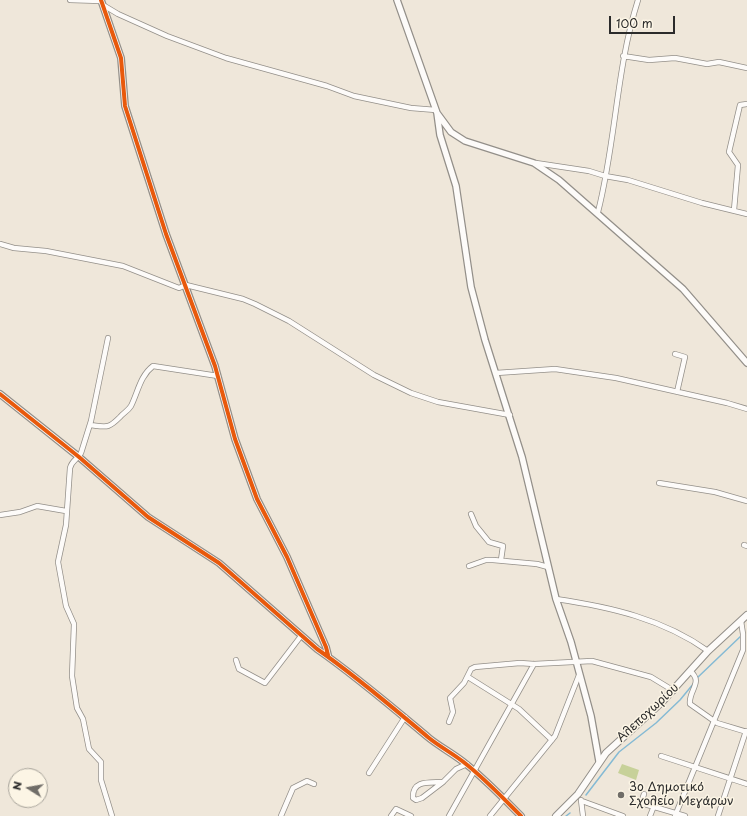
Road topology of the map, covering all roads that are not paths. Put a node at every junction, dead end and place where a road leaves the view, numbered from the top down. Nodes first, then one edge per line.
1 (70, 0) edge
2 (397, 0) edge
3 (638, 0) edge
4 (102, 2) edge
5 (623, 56) junction
6 (747, 68) edge
7 (747, 104) edge
8 (436, 112) junction
9 (536, 164) junction
10 (605, 176) junction
11 (734, 210) junction
12 (598, 212) junction
13 (747, 214) edge
14 (0, 244) edge
15 (186, 285) junction
16 (108, 338) dead end
17 (675, 354) dead end
18 (747, 363) edge
19 (496, 372) junction
20 (218, 376) junction
21 (677, 392) junction
22 (0, 394) edge
23 (747, 409) edge
24 (510, 415) junction
25 (90, 425) junction
26 (79, 457) junction
27 (659, 483) dead end
28 (747, 501) edge
29 (66, 511) junction
30 (472, 514) dead end
31 (0, 515) edge
32 (501, 560) junction
33 (469, 566) dead end
34 (548, 567) junction
35 (556, 599) junction
36 (747, 615) edge
37 (741, 621) junction
38 (301, 636) junction
39 (708, 651) junction
40 (328, 656) junction
41 (236, 660) dead end
42 (576, 661) junction
43 (534, 664) junction
44 (690, 671) junction
45 (579, 675) junction
46 (468, 677) junction
47 (674, 690) junction
48 (511, 704) junction
49 (405, 717) junction
50 (714, 721) junction
51 (449, 722) dead end
52 (747, 731) edge
53 (552, 740) junction
54 (661, 756) dead end
55 (599, 761) junction
56 (467, 764) junction
57 (695, 767) junction
58 (474, 772) junction
59 (369, 773) dead end
60 (730, 778) junction
61 (443, 782) junction
62 (314, 784) dead end
63 (747, 784) edge
64 (578, 794) junction
65 (644, 794) dead end
66 (504, 798) junction
67 (582, 801) junction
68 (654, 806) junction
69 (676, 815) edge
70 (112, 816) edge
71 (282, 816) edge
72 (391, 816) edge
73 (411, 816) edge
74 (449, 816) edge
75 (490, 816) edge
76 (521, 816) edge
77 (556, 816) edge
78 (583, 816) edge
79 (623, 816) edge
80 (650, 816) edge
81 (685, 816) edge
82 (718, 816) edge

1 - 4 street
2 - 8 street
3 - 5 street
4 - 8 street
4 - 15 street
5 - 6 street
5 - 10 street
7 - 11 street
8 - 9 street
8 - 19 street
9 - 10 street
9 - 12 street
10 - 11 street
10 - 12 street
11 - 13 street
12 - 18 street
14 - 15 street
15 - 20 street
15 - 24 street
16 - 25 street
17 - 21 street
19 - 21 street
19 - 24 street
20 - 25 street
20 - 40 street
21 - 23 street
22 - 26 street
24 - 34 street
25 - 26 street
26 - 29 street
26 - 38 street
27 - 28 street
29 - 31 street
29 - 70 street
30 - 32 street
32 - 33 street
32 - 34 street
34 - 35 street
35 - 39 street
35 - 42 street
36 - 37 main road, Αλεποχωρίου
37 - 39 main road, Αλεποχωρίου
37 - 50 street
38 - 40 street
38 - 41 street
39 - 44 main road, Αλεποχωρίου
40 - 49 street
42 - 43 street
42 - 45 street
42 - 47 street
43 - 46 street
43 - 48 street
44 - 47 main road, Αλεποχωρίου
44 - 50 street
45 - 53 street
45 - 55 street
46 - 48 street
46 - 51 street
47 - 55 main road, Αλεποχωρίου
48 - 53 street
48 - 58 street
49 - 56 street
49 - 59 street
50 - 52 street
50 - 57 street
52 - 60 street
53 - 66 street
54 - 57 street
55 - 64 main road, Αλεποχωρίου
56 - 58 street
56 - 61 street
57 - 60 street
57 - 69 street
58 - 66 street
58 - 74 street
60 - 63 street
60 - 82 street
61 - 61 street
62 - 71 street
64 - 67 street
64 - 77 main road, Αλεποχωρίου
65 - 68 street
66 - 75 street
66 - 76 street
67 - 78 street
67 - 79 street
68 - 69 street
68 - 80 street
69 - 81 street
72 - 73 street

